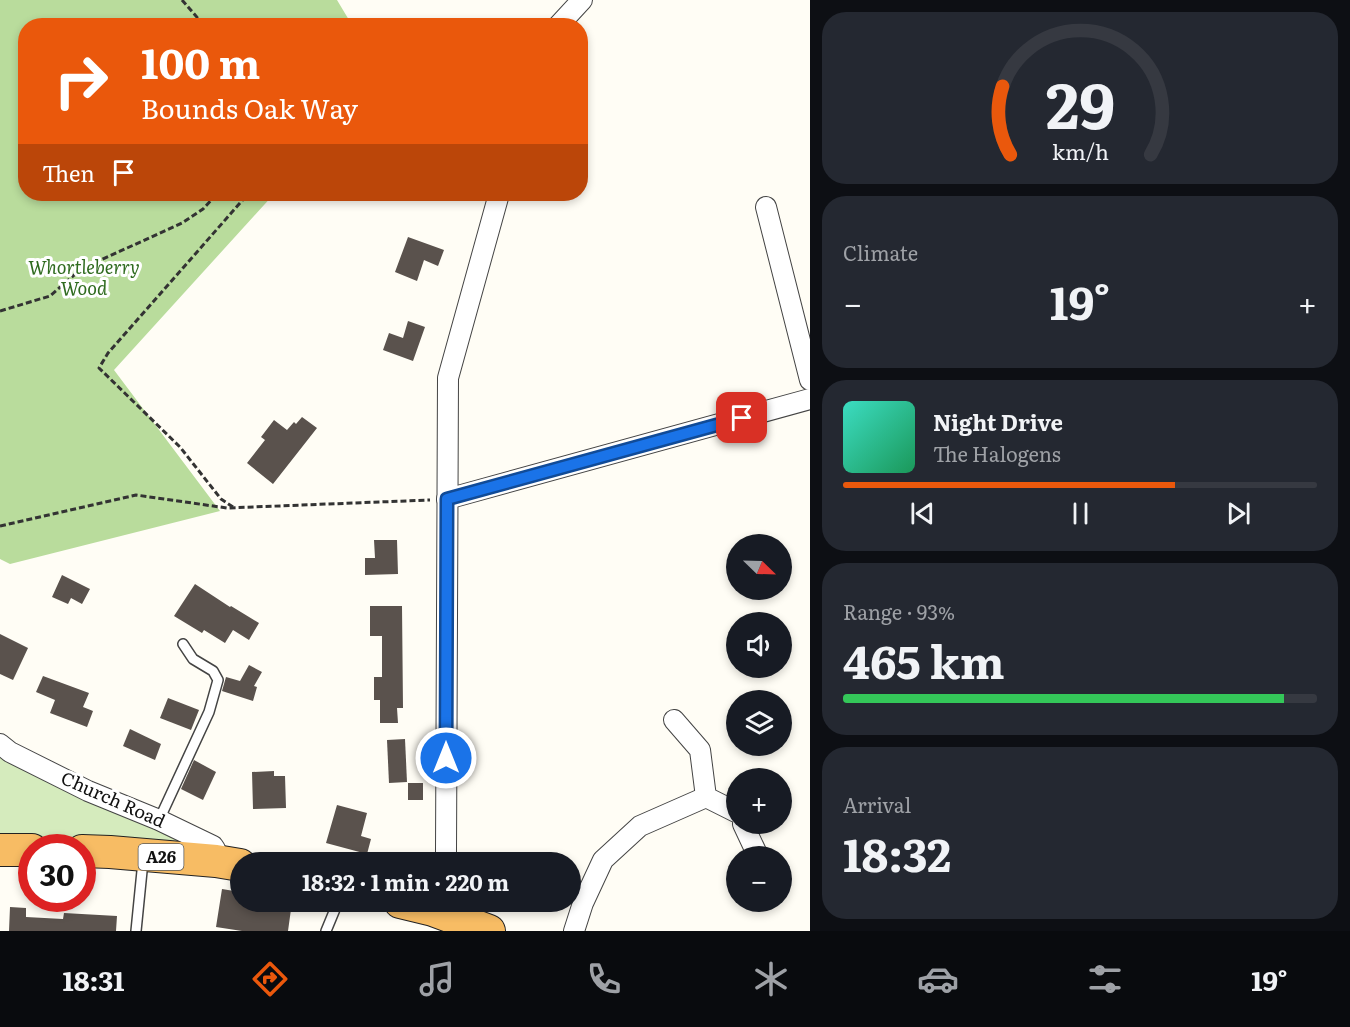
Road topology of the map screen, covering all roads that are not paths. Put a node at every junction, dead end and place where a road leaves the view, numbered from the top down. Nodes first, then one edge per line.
1 (582, 0) edge
2 (565, 18) edge
3 (497, 201) edge
4 (766, 207) dead end
5 (810, 380) edge
6 (810, 399) edge
7 (447, 499) junction
8 (183, 644) dead end
9 (674, 720) dead end
10 (0, 744) edge
11 (706, 797) junction
12 (726, 807) edge
13 (159, 820) junction
14 (0, 850) edge
15 (18, 850) edge
16 (96, 852) edge
17 (446, 852) edge
18 (144, 856) junction
19 (228, 863) edge
20 (334, 912) edge
21 (447, 912) edge
22 (136, 931) edge
23 (326, 931) edge
24 (489, 931) edge
25 (574, 931) edge

1 - 2 street
3 - 7 street
4 - 5 street
6 - 7 street
7 - 17 street
8 - 13 lane
9 - 11 street
10 - 13 street, Church Road
11 - 12 street
11 - 25 street
13 - 19 street, Church Road
14 - 15 highway
16 - 18 highway, A26
18 - 19 highway, A26
18 - 22 lane
20 - 23 lane
21 - 24 highway

